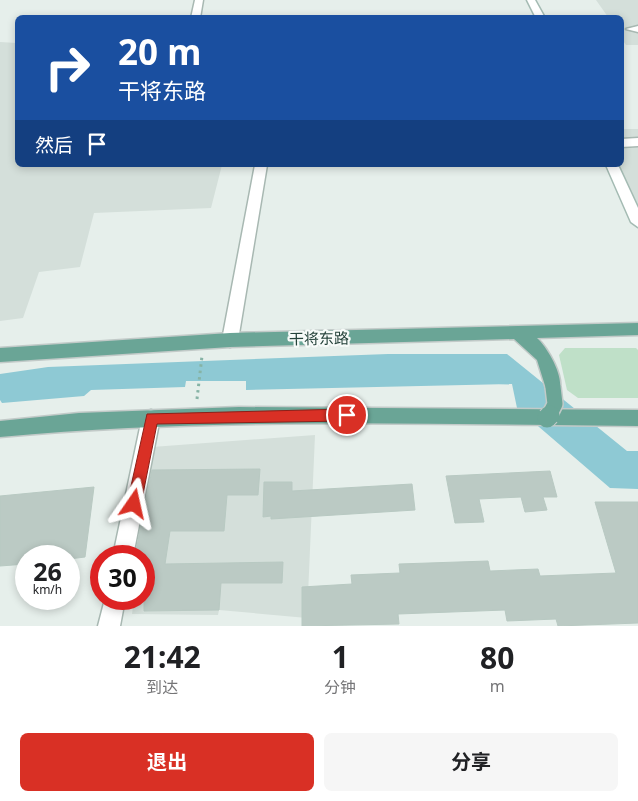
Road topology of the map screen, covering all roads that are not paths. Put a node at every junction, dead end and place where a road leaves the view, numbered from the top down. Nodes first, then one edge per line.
1 (199, 0) edge
2 (531, 0) edge
3 (196, 15) edge
4 (539, 15) edge
5 (638, 142) edge
6 (624, 143) edge
7 (261, 167) edge
8 (613, 167) edge
9 (638, 222) edge
10 (638, 329) edge
11 (518, 332) junction
12 (230, 340) junction
13 (0, 355) edge
14 (151, 418) junction
15 (547, 418) junction
16 (638, 418) edge
17 (0, 429) edge
18 (126, 545) edge
19 (113, 610) edge
20 (109, 626) edge

1 - 3 street
2 - 4 street
5 - 6 street
7 - 12 street
8 - 9 street
10 - 11 main road, 干将东路
11 - 12 main road, 干将东路
11 - 15 main road, bridge
12 - 13 main road, 干将东路
14 - 15 main road
14 - 17 main road
14 - 18 street
15 - 16 main road
19 - 20 street

